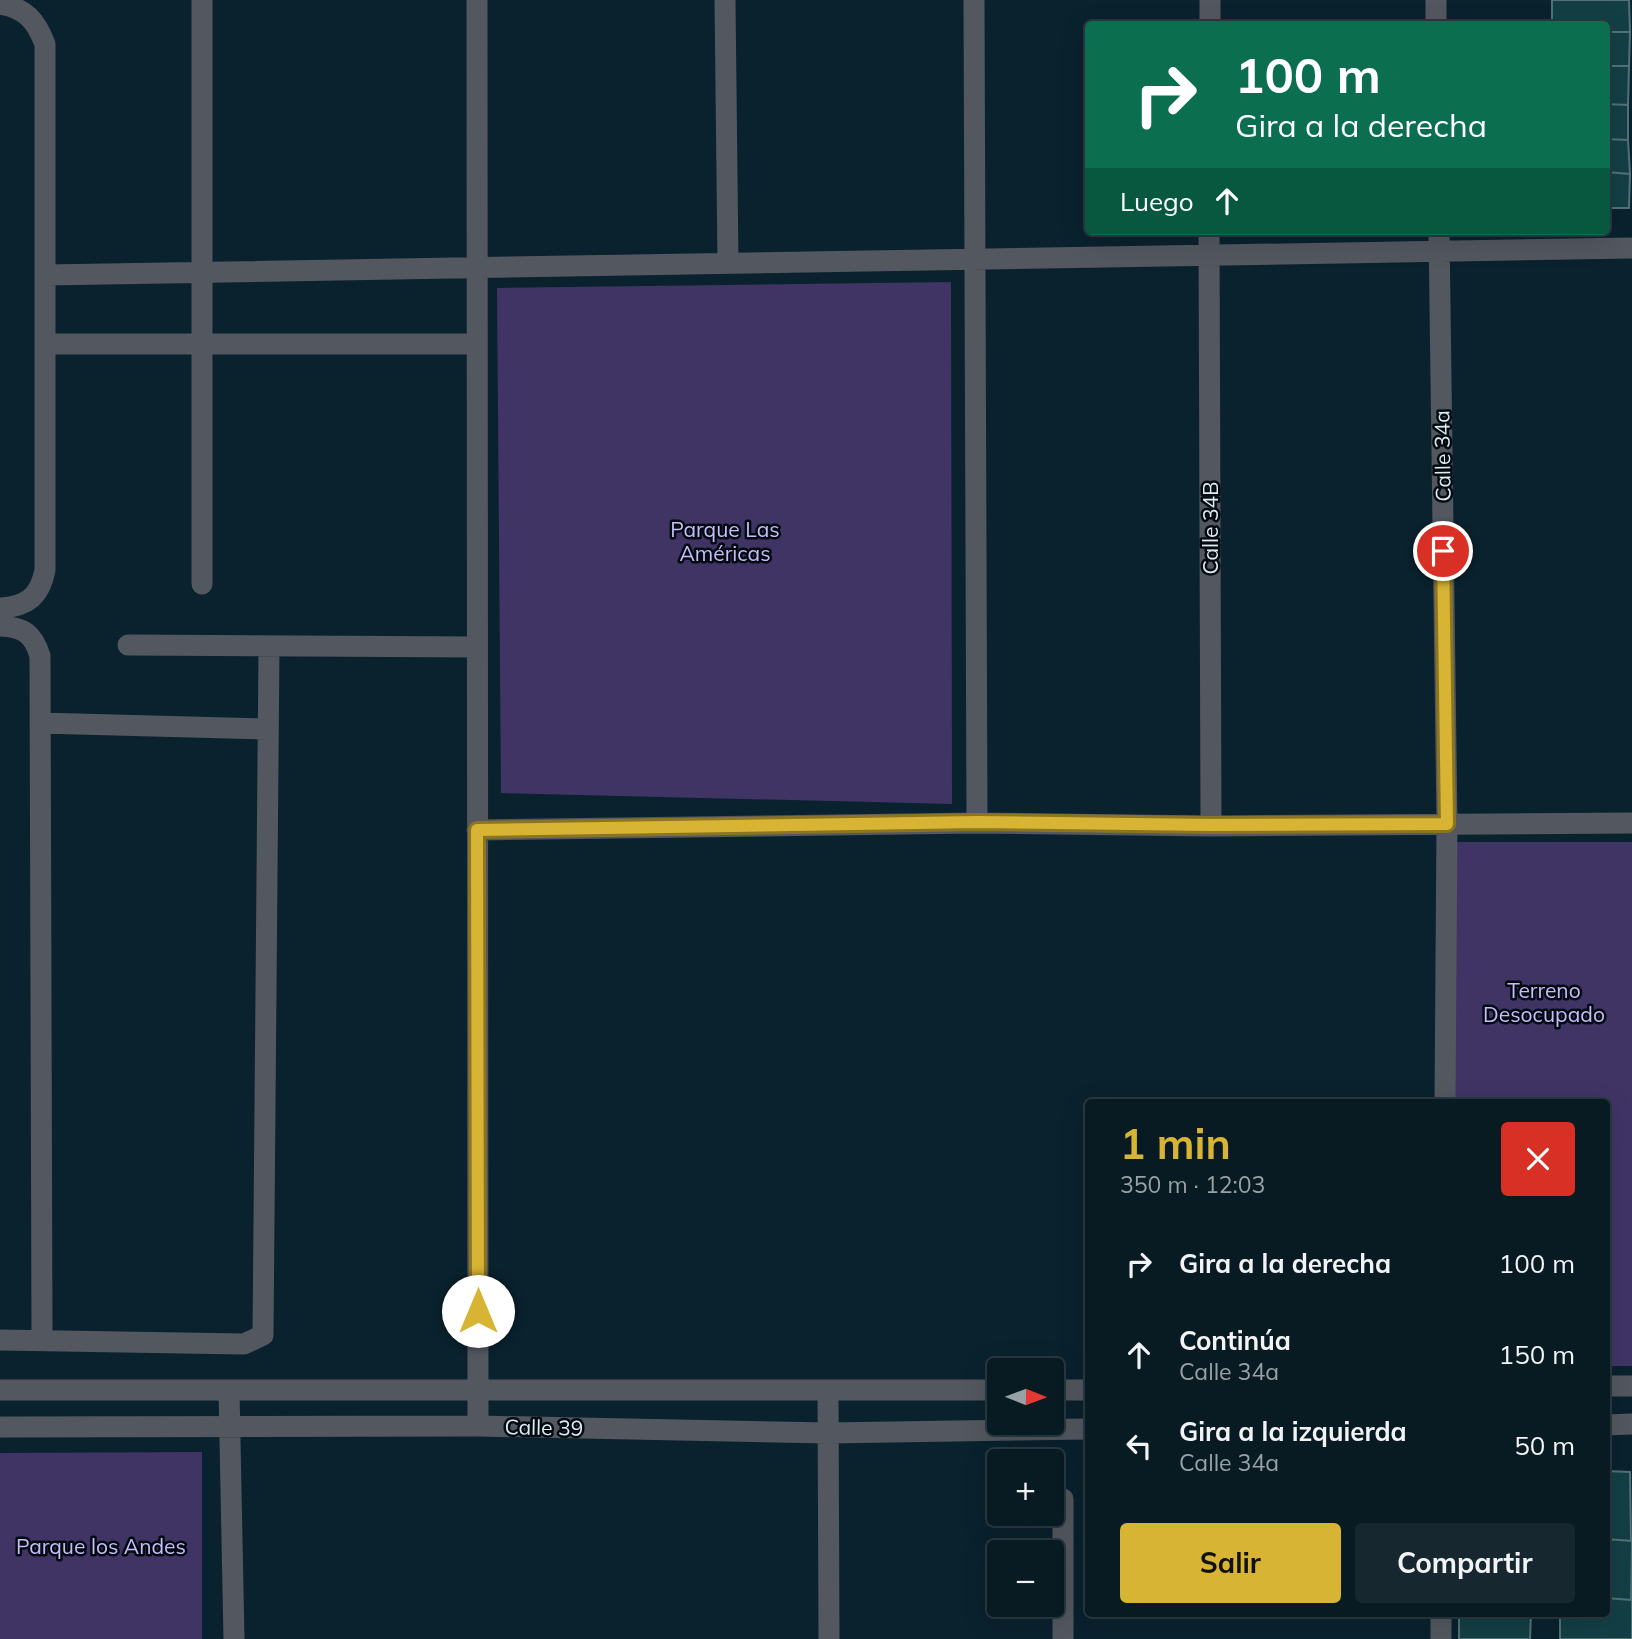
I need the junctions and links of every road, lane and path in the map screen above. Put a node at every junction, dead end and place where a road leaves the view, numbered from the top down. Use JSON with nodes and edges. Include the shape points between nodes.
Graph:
{"nodes":[{"id":1,"x":202,"y":0,"type":"edge"},
{"id":2,"x":477,"y":0,"type":"edge"},
{"id":3,"x":725,"y":0,"type":"edge"},
{"id":4,"x":974,"y":0,"type":"edge"},
{"id":5,"x":1210,"y":0,"type":"edge"},
{"id":6,"x":1436,"y":0,"type":"edge"},
{"id":7,"x":0,"y":4,"type":"edge"},
{"id":8,"x":1210,"y":21,"type":"edge"},
{"id":9,"x":1436,"y":21,"type":"edge"},
{"id":10,"x":1209,"y":235,"type":"edge"},
{"id":11,"x":1439,"y":241,"type":"edge"},
{"id":12,"x":1632,"y":248,"type":"edge"},
{"id":13,"x":1208,"y":255,"type":"junction"},
{"id":14,"x":975,"y":259,"type":"junction"},
{"id":15,"x":729,"y":263,"type":"junction"},
{"id":16,"x":477,"y":267,"type":"junction"},
{"id":17,"x":202,"y":272,"type":"junction"},
{"id":18,"x":45,"y":275,"type":"junction"},
{"id":19,"x":202,"y":343,"type":"junction"},
{"id":20,"x":46,"y":344,"type":"junction"},
{"id":21,"x":477,"y":344,"type":"junction"},
{"id":22,"x":202,"y":584,"type":"dead end"},
{"id":23,"x":0,"y":608,"type":"edge"},
{"id":24,"x":0,"y":626,"type":"edge"},
{"id":25,"x":128,"y":645,"type":"dead end"},
{"id":26,"x":269,"y":646,"type":"junction"},
{"id":27,"x":477,"y":647,"type":"junction"},
{"id":28,"x":40,"y":723,"type":"junction"},
{"id":29,"x":268,"y":729,"type":"junction"},
{"id":30,"x":977,"y":822,"type":"junction"},
{"id":31,"x":1632,"y":823,"type":"edge"},
{"id":32,"x":1447,"y":824,"type":"junction"},
{"id":33,"x":1211,"y":825,"type":"junction"},
{"id":34,"x":477,"y":830,"type":"junction"},
{"id":35,"x":1445,"y":1099,"type":"edge"},
{"id":36,"x":0,"y":1340,"type":"edge"},
{"id":37,"x":42,"y":1340,"type":"junction"},
{"id":38,"x":1610,"y":1386,"type":"edge"},
{"id":39,"x":1632,"y":1386,"type":"edge"},
{"id":40,"x":0,"y":1390,"type":"edge"},
{"id":41,"x":229,"y":1390,"type":"junction"},
{"id":42,"x":987,"y":1390,"type":"edge"},
{"id":43,"x":1064,"y":1390,"type":"edge"},
{"id":44,"x":1085,"y":1390,"type":"edge"},
{"id":45,"x":478,"y":1391,"type":"junction"},
{"id":46,"x":828,"y":1391,"type":"junction"},
{"id":47,"x":1610,"y":1424,"type":"edge"},
{"id":48,"x":1632,"y":1424,"type":"edge"},
{"id":49,"x":478,"y":1426,"type":"junction"},
{"id":50,"x":0,"y":1427,"type":"edge"},
{"id":51,"x":231,"y":1428,"type":"junction"},
{"id":52,"x":1085,"y":1429,"type":"edge"},
{"id":53,"x":828,"y":1433,"type":"junction"},
{"id":54,"x":1063,"y":1526,"type":"edge"},
{"id":55,"x":1441,"y":1617,"type":"edge"},
{"id":56,"x":234,"y":1639,"type":"edge"},
{"id":57,"x":829,"y":1639,"type":"edge"},
{"id":58,"x":1063,"y":1639,"type":"edge"},
{"id":59,"x":1441,"y":1639,"type":"edge"}],
"edges":[{"from":1,"to":17,"type":"street"},
{"from":2,"to":16,"type":"street"},
{"from":3,"to":15,"type":"street"},
{"from":4,"to":14,"type":"street"},
{"from":5,"to":8,"type":"street"},
{"from":6,"to":9,"type":"street"},
{"from":7,"to":18,"type":"street","via":[[28,16],[45,44]]},
{"from":10,"to":13,"type":"street","name":"Calle 34B"},
{"from":11,"to":12,"type":"street"},
{"from":11,"to":13,"type":"street"},
{"from":11,"to":32,"type":"street","name":"Calle 34a"},
{"from":13,"to":14,"type":"street"},
{"from":13,"to":33,"type":"street","name":"Calle 34B"},
{"from":14,"to":15,"type":"street"},
{"from":14,"to":30,"type":"street"},
{"from":15,"to":16,"type":"street"},
{"from":16,"to":17,"type":"street"},
{"from":16,"to":21,"type":"street"},
{"from":17,"to":18,"type":"street"},
{"from":17,"to":19,"type":"street"},
{"from":18,"to":20,"type":"street"},
{"from":19,"to":20,"type":"street"},
{"from":19,"to":21,"type":"street"},
{"from":19,"to":22,"type":"street"},
{"from":20,"to":23,"type":"street","via":[[46,570],[42,586],[30,600]]},
{"from":21,"to":27,"type":"street"},
{"from":24,"to":28,"type":"street","via":[[27,633],[35,642],[40,656]]},
{"from":25,"to":26,"type":"street"},
{"from":26,"to":27,"type":"street"},
{"from":26,"to":29,"type":"street"},
{"from":27,"to":34,"type":"street"},
{"from":28,"to":29,"type":"street"},
{"from":28,"to":37,"type":"street"},
{"from":29,"to":37,"type":"street","via":[[263,1335],[244,1344]]},
{"from":30,"to":33,"type":"street"},
{"from":30,"to":34,"type":"street"},
{"from":31,"to":32,"type":"street"},
{"from":32,"to":33,"type":"street"},
{"from":32,"to":35,"type":"street","name":"Calle 34a"},
{"from":34,"to":45,"type":"street"},
{"from":36,"to":37,"type":"street"},
{"from":38,"to":39,"type":"street"},
{"from":40,"to":41,"type":"street","name":"Calle 39"},
{"from":41,"to":45,"type":"street","name":"Calle 39"},
{"from":41,"to":51,"type":"street"},
{"from":42,"to":46,"type":"street","name":"Calle 39"},
{"from":43,"to":44,"type":"street"},
{"from":45,"to":46,"type":"street","name":"Calle 39"},
{"from":45,"to":49,"type":"street"},
{"from":46,"to":53,"type":"street"},
{"from":47,"to":48,"type":"street"},
{"from":49,"to":51,"type":"street","name":"Calle 39"},
{"from":49,"to":53,"type":"street","name":"Calle 39"},
{"from":50,"to":51,"type":"street","name":"Calle 39"},
{"from":51,"to":56,"type":"street"},
{"from":52,"to":53,"type":"street","name":"Calle 39"},
{"from":53,"to":57,"type":"street"},
{"from":54,"to":58,"type":"street"},
{"from":55,"to":59,"type":"street"}]}
